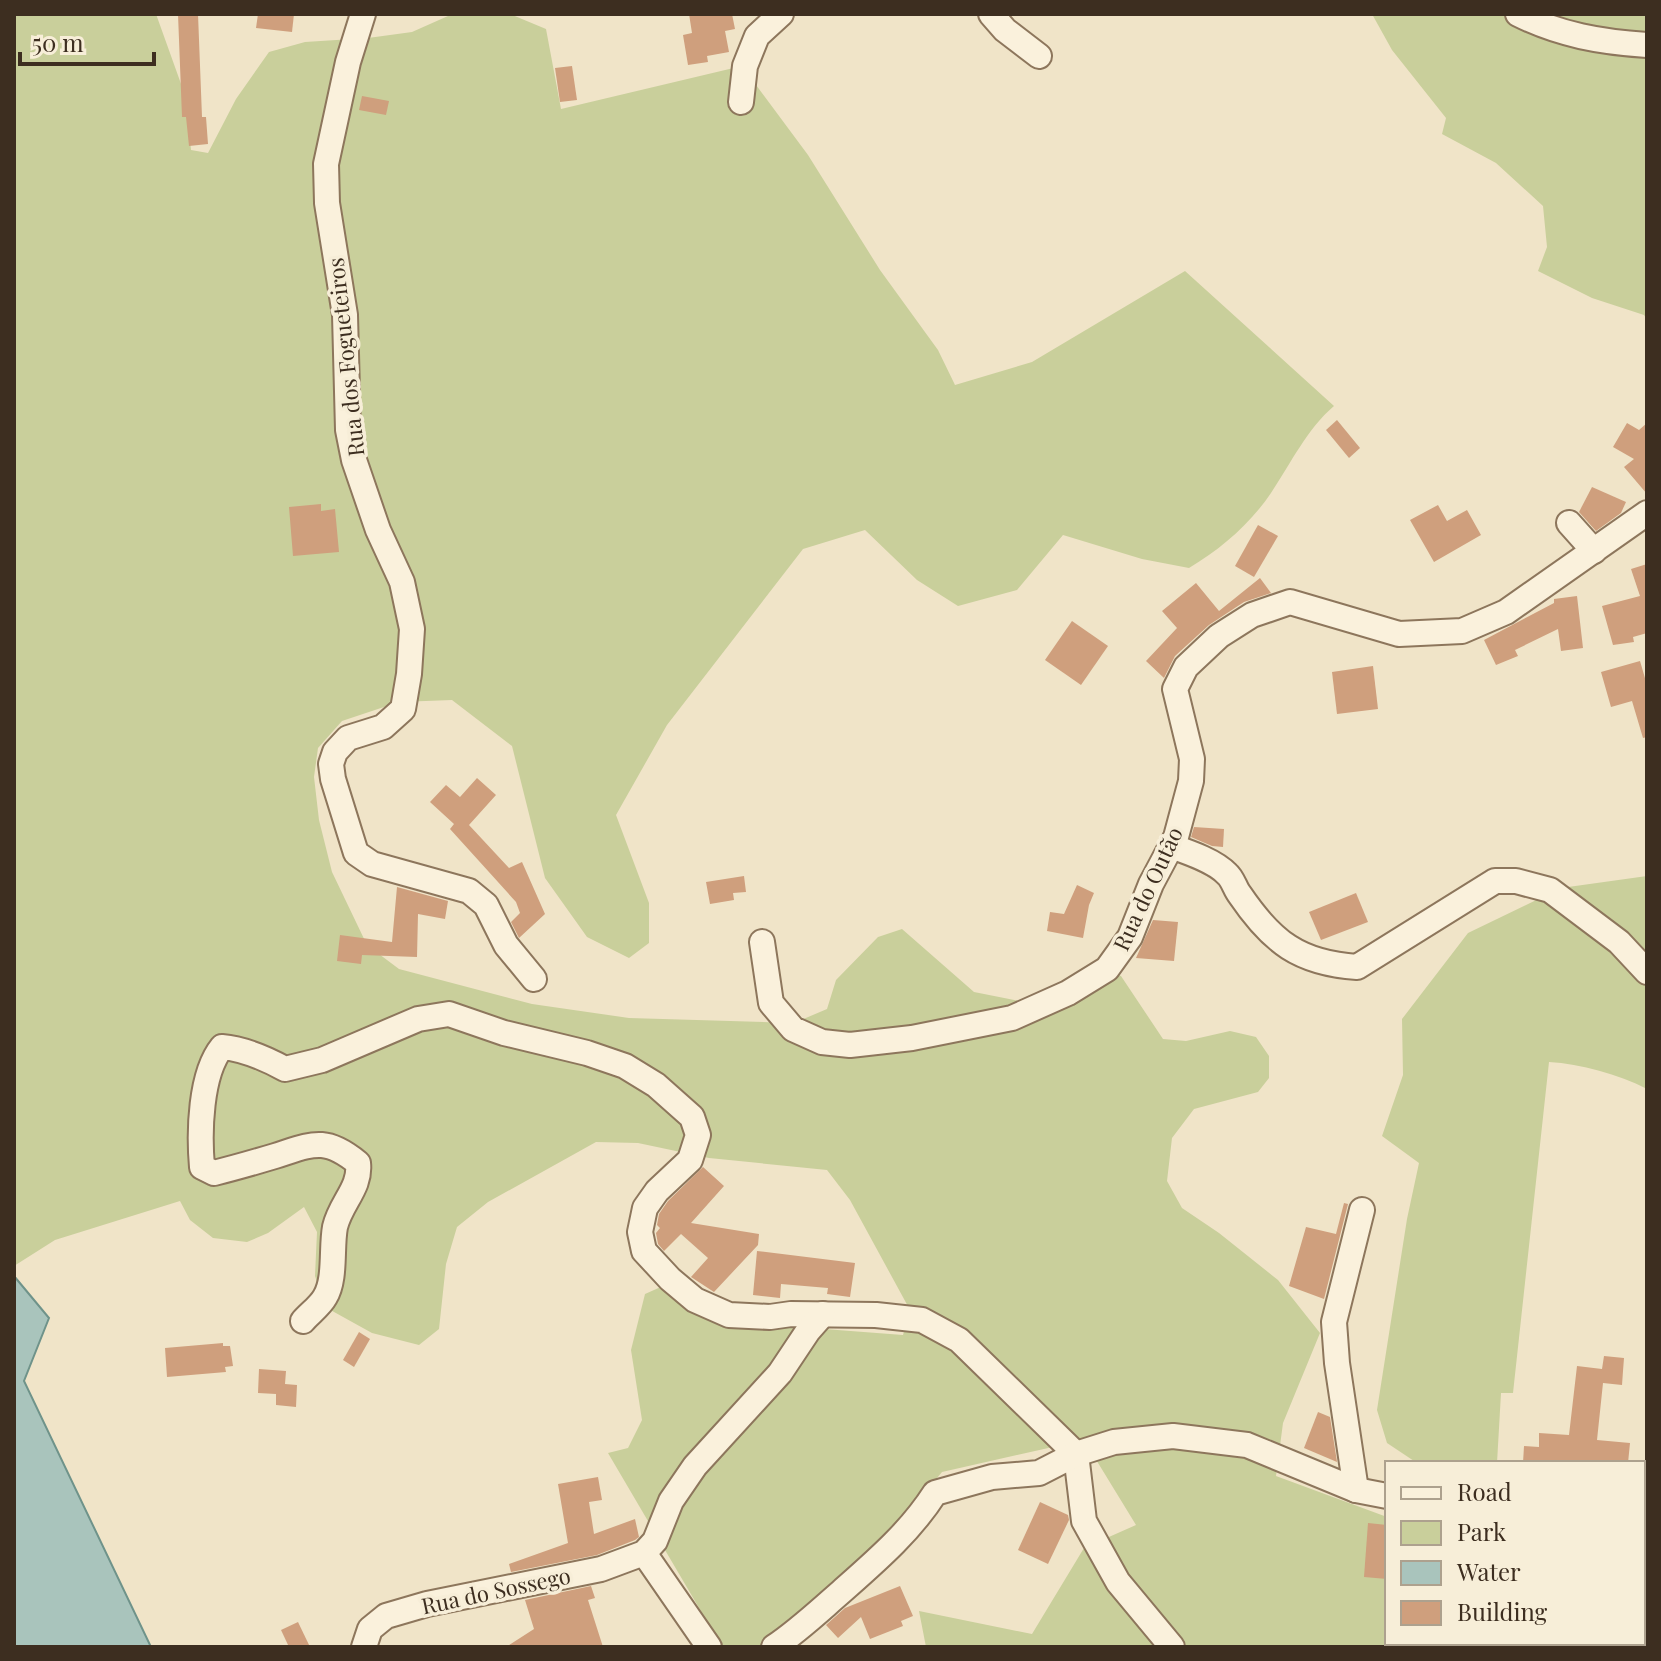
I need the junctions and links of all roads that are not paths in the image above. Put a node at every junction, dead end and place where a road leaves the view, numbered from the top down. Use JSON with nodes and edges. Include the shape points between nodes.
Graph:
{"nodes":[{"id":1,"x":363,"y":14,"type":"edge"},
{"id":2,"x":781,"y":14,"type":"edge"},
{"id":3,"x":991,"y":14,"type":"edge"},
{"id":4,"x":1518,"y":14,"type":"edge"},
{"id":5,"x":1647,"y":45,"type":"edge"},
{"id":6,"x":1039,"y":56,"type":"dead end"},
{"id":7,"x":741,"y":102,"type":"dead end"},
{"id":8,"x":1647,"y":513,"type":"edge"},
{"id":9,"x":1569,"y":523,"type":"dead end"},
{"id":10,"x":1594,"y":551,"type":"junction"},
{"id":11,"x":1171,"y":846,"type":"junction"},
{"id":12,"x":762,"y":942,"type":"dead end"},
{"id":13,"x":1647,"y":972,"type":"edge"},
{"id":14,"x":534,"y":979,"type":"dead end"},
{"id":15,"x":1362,"y":1210,"type":"dead end"},
{"id":16,"x":823,"y":1314,"type":"junction"},
{"id":17,"x":303,"y":1321,"type":"dead end"},
{"id":18,"x":1076,"y":1454,"type":"junction"},
{"id":19,"x":1356,"y":1490,"type":"junction"},
{"id":20,"x":1385,"y":1496,"type":"edge"},
{"id":21,"x":644,"y":1553,"type":"junction"},
{"id":22,"x":364,"y":1647,"type":"edge"},
{"id":23,"x":709,"y":1647,"type":"edge"},
{"id":24,"x":774,"y":1647,"type":"edge"},
{"id":25,"x":1172,"y":1647,"type":"edge"}],
"edges":[{"from":1,"to":14,"type":"street","name":"Rua dos Fogueteiros","via":[[326,164],[327,203],[345,315],[348,430],[378,530],[402,582],[412,629],[403,709],[383,727],[348,738],[335,752],[333,779],[356,853],[372,864],[469,891],[486,905],[506,945]]},
{"from":2,"to":7,"type":"street","via":[[757,36],[745,66]]},
{"from":3,"to":6,"type":"street"},
{"from":4,"to":5,"type":"street","via":[[1574,36]]},
{"from":8,"to":10,"type":"street","name":"Rua do Outão"},
{"from":9,"to":10,"type":"street"},
{"from":10,"to":11,"type":"street","name":"Rua do Outão","via":[[1506,612],[1462,631],[1399,634],[1290,602],[1252,615],[1219,636],[1186,667],[1175,689],[1192,759],[1191,781]]},
{"from":11,"to":12,"type":"street","name":"Rua do Outão","via":[[1130,937],[1107,969],[1012,1018],[912,1038],[850,1045],[822,1042],[793,1029],[771,1003]]},
{"from":11,"to":13,"type":"street","via":[[1227,873],[1280,943],[1307,959],[1357,967],[1495,881],[1516,881],[1550,890],[1619,942]]},
{"from":15,"to":19,"type":"street","via":[[1334,1322]]},
{"from":16,"to":17,"type":"street","via":[[729,1315],[695,1300],[644,1251],[640,1232],[645,1208],[690,1160],[698,1135],[692,1117],[656,1085],[625,1066],[449,1014],[418,1019],[322,1060],[285,1069],[235,1048],[222,1047],[212,1060],[199,1140],[202,1167],[214,1173],[305,1145],[326,1145],[358,1163],[360,1179],[343,1204],[336,1227],[326,1296]]},
{"from":16,"to":18,"type":"street","via":[[922,1320],[959,1340]]},
{"from":16,"to":21,"type":"street","via":[[780,1373],[695,1466]]},
{"from":18,"to":19,"type":"street","via":[[1114,1442],[1173,1436],[1247,1445]]},
{"from":18,"to":24,"type":"street","via":[[1039,1473],[992,1477],[935,1493],[888,1550]]},
{"from":18,"to":25,"type":"street","via":[[1084,1521],[1118,1582]]},
{"from":19,"to":20,"type":"street"},
{"from":21,"to":22,"type":"street","name":"Rua do Sossego","via":[[601,1569],[386,1616],[370,1629]]},
{"from":21,"to":23,"type":"street"}]}
